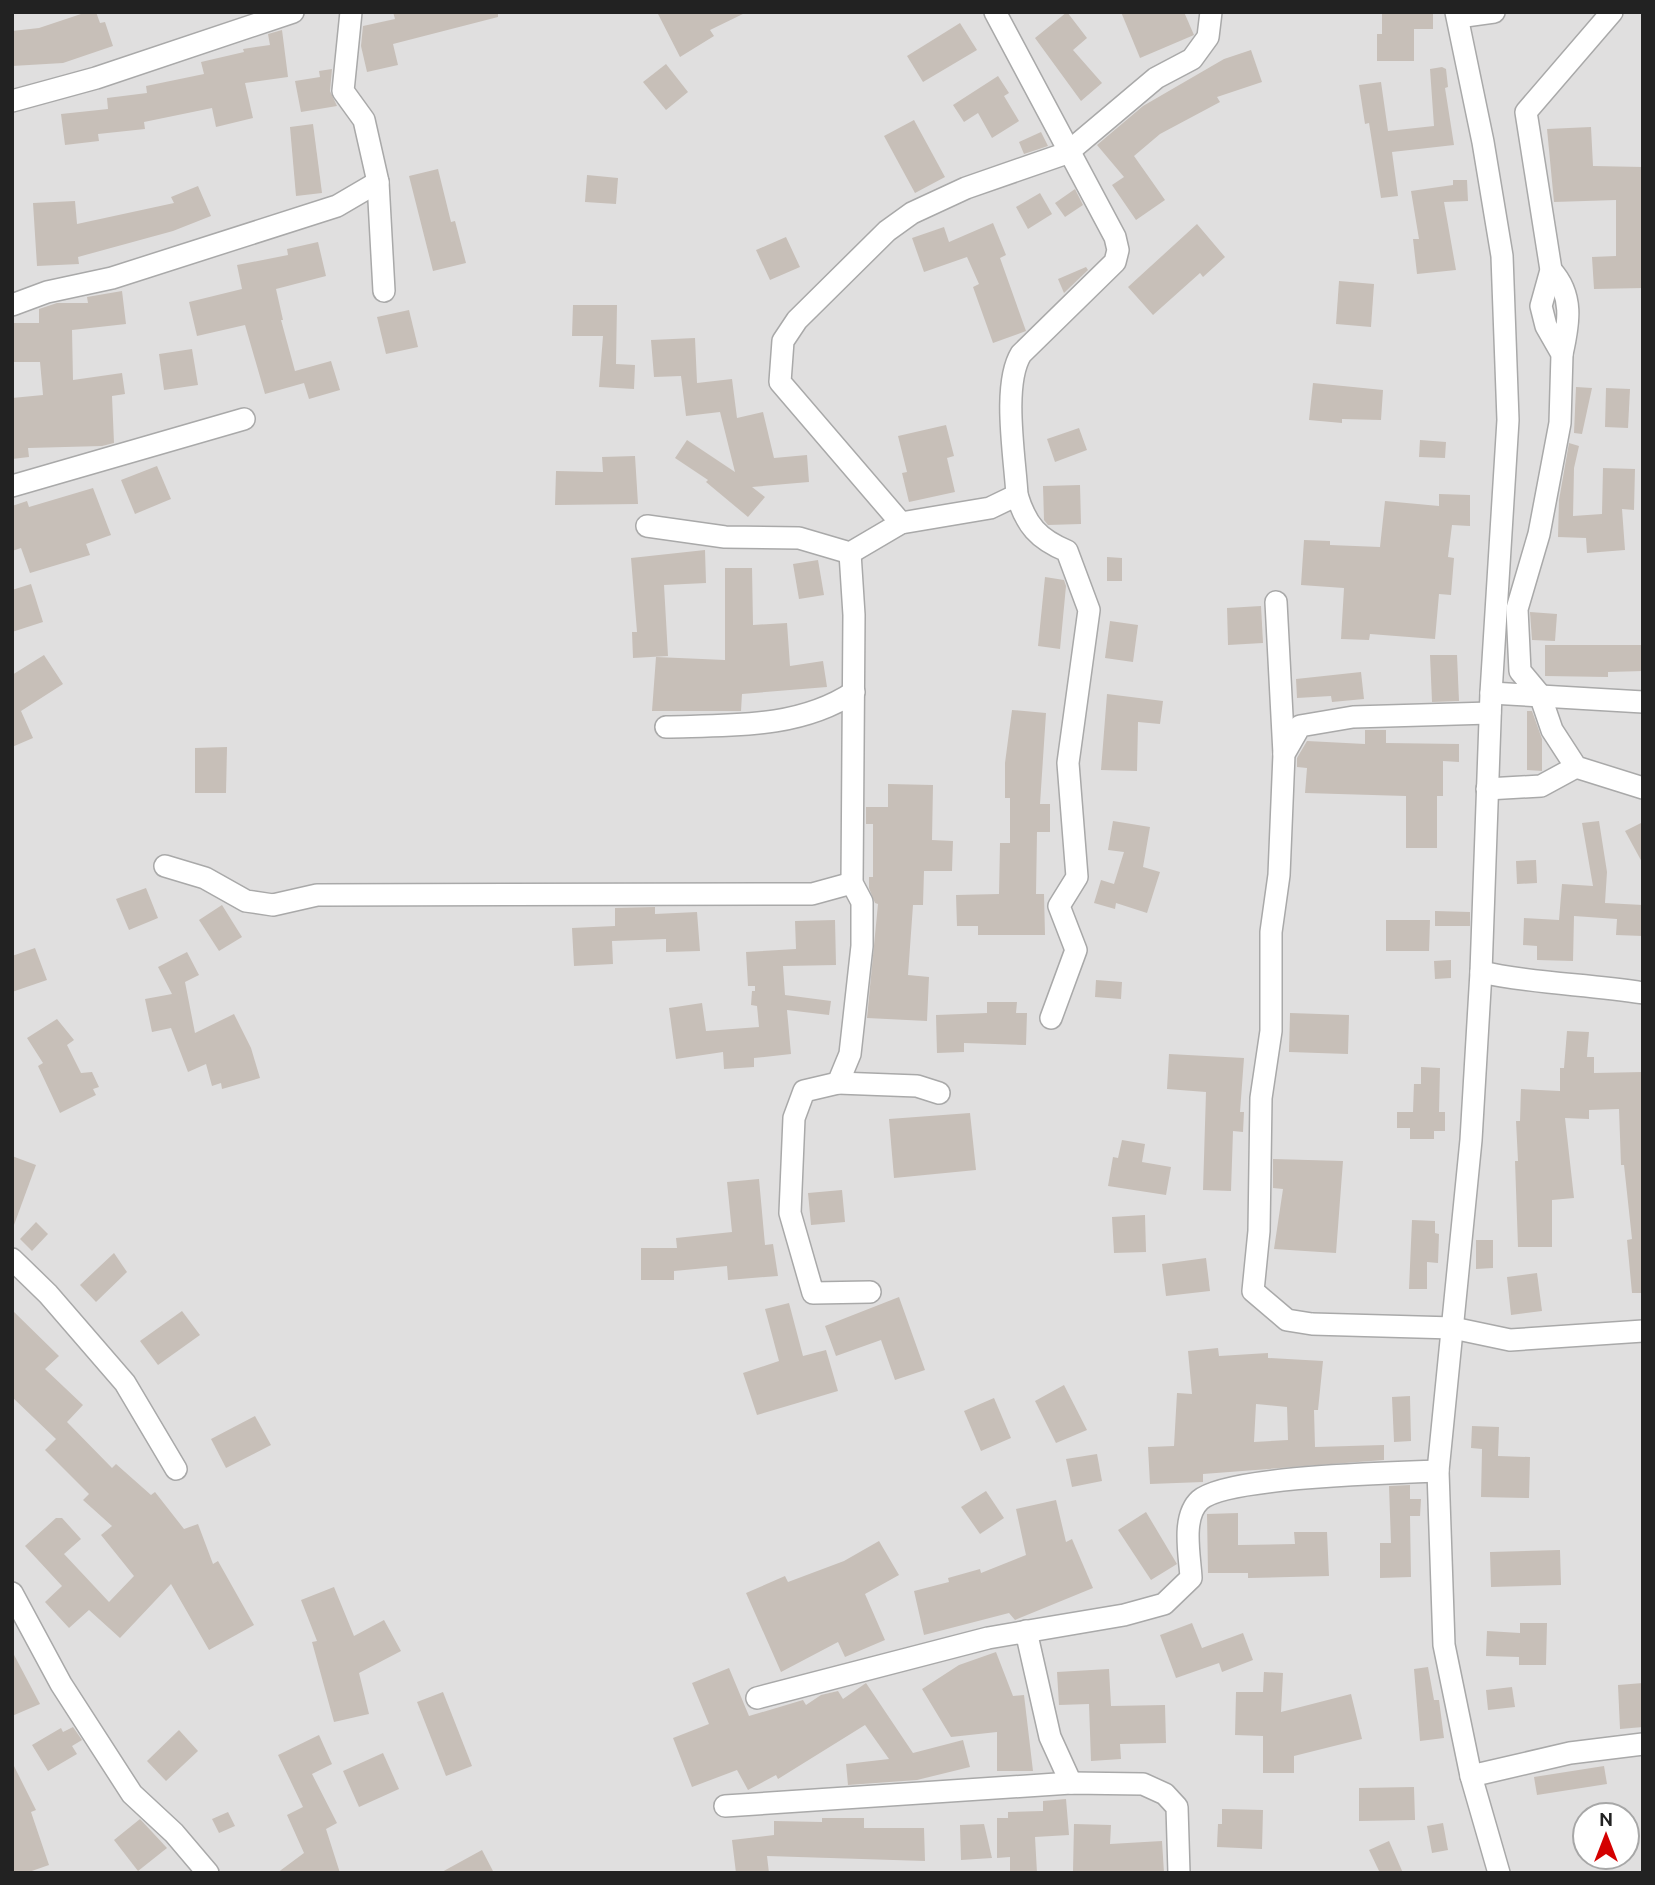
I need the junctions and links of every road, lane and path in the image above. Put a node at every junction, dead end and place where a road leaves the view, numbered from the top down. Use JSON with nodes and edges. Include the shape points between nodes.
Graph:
{"nodes":[{"id":1,"x":293,"y":12,"type":"edge"},
{"id":2,"x":351,"y":12,"type":"edge"},
{"id":3,"x":995,"y":12,"type":"edge"},
{"id":4,"x":1212,"y":12,"type":"edge"},
{"id":5,"x":1494,"y":12,"type":"edge"},
{"id":6,"x":1612,"y":12,"type":"edge"},
{"id":7,"x":1457,"y":14,"type":"edge"},
{"id":8,"x":262,"y":16,"type":"edge"},
{"id":9,"x":12,"y":101,"type":"edge"},
{"id":10,"x":1068,"y":153,"type":"junction"},
{"id":11,"x":378,"y":182,"type":"junction"},
{"id":12,"x":384,"y":291,"type":"dead end"},
{"id":13,"x":12,"y":304,"type":"edge"},
{"id":14,"x":244,"y":419,"type":"dead end"},
{"id":15,"x":12,"y":486,"type":"edge"},
{"id":16,"x":1017,"y":495,"type":"junction"},
{"id":17,"x":901,"y":523,"type":"junction"},
{"id":18,"x":647,"y":526,"type":"dead end"},
{"id":19,"x":850,"y":553,"type":"junction"},
{"id":20,"x":1496,"y":598,"type":"junction"},
{"id":21,"x":1276,"y":602,"type":"dead end"},
{"id":22,"x":1517,"y":609,"type":"junction"},
{"id":23,"x":853,"y":692,"type":"junction"},
{"id":24,"x":1540,"y":695,"type":"junction"},
{"id":25,"x":1643,"y":702,"type":"edge"},
{"id":26,"x":1491,"y":703,"type":"junction"},
{"id":27,"x":832,"y":707,"type":"junction"},
{"id":28,"x":853,"y":720,"type":"junction"},
{"id":29,"x":666,"y":727,"type":"dead end"},
{"id":30,"x":1284,"y":754,"type":"junction"},
{"id":31,"x":1576,"y":767,"type":"junction"},
{"id":32,"x":1643,"y":788,"type":"edge"},
{"id":33,"x":1487,"y":789,"type":"junction"},
{"id":34,"x":164,"y":866,"type":"dead end"},
{"id":35,"x":852,"y":883,"type":"junction"},
{"id":36,"x":1481,"y":972,"type":"junction"},
{"id":37,"x":1643,"y":993,"type":"edge"},
{"id":38,"x":1051,"y":1018,"type":"dead end"},
{"id":39,"x":838,"y":1083,"type":"junction"},
{"id":40,"x":939,"y":1093,"type":"dead end"},
{"id":41,"x":12,"y":1259,"type":"edge"},
{"id":42,"x":870,"y":1292,"type":"dead end"},
{"id":43,"x":1453,"y":1328,"type":"junction"},
{"id":44,"x":1643,"y":1331,"type":"edge"},
{"id":45,"x":176,"y":1469,"type":"dead end"},
{"id":46,"x":1438,"y":1471,"type":"junction"},
{"id":47,"x":12,"y":1593,"type":"edge"},
{"id":48,"x":1026,"y":1631,"type":"junction"},
{"id":49,"x":757,"y":1698,"type":"dead end"},
{"id":50,"x":1643,"y":1744,"type":"edge"},
{"id":51,"x":1471,"y":1776,"type":"junction"},
{"id":52,"x":1070,"y":1783,"type":"junction"},
{"id":53,"x":725,"y":1806,"type":"dead end"},
{"id":54,"x":208,"y":1873,"type":"edge"},
{"id":55,"x":1179,"y":1873,"type":"edge"},
{"id":56,"x":1499,"y":1873,"type":"edge"}],
"edges":[{"from":1,"to":8,"type":"street"},
{"from":2,"to":11,"type":"street","via":[[343,92],[364,120]]},
{"from":3,"to":10,"type":"street"},
{"from":4,"to":10,"type":"street","via":[[1208,37],[1192,59],[1156,78]]},
{"from":5,"to":7,"type":"street"},
{"from":6,"to":22,"type":"street","via":[[1526,112],[1550,270],[1564,284],[1570,317],[1562,354],[1560,423],[1539,534]]},
{"from":7,"to":20,"type":"street","via":[[1502,256],[1508,420]]},
{"from":8,"to":9,"type":"street","via":[[96,78]]},
{"from":10,"to":16,"type":"street","via":[[1118,250],[1115,262],[1014,366]]},
{"from":10,"to":17,"type":"street","via":[[966,188],[912,213],[887,231],[797,320],[783,341],[780,382]]},
{"from":11,"to":12,"type":"street"},
{"from":11,"to":13,"type":"street","via":[[337,206],[112,278]]},
{"from":14,"to":15,"type":"street"},
{"from":16,"to":17,"type":"street","via":[[990,508]]},
{"from":16,"to":38,"type":"street","via":[[1030,529],[1067,551],[1089,610],[1068,763],[1077,877],[1059,906],[1076,950]]},
{"from":17,"to":19,"type":"street"},
{"from":18,"to":19,"type":"street","via":[[725,537],[799,538]]},
{"from":19,"to":23,"type":"street"},
{"from":20,"to":22,"type":"street"},
{"from":20,"to":26,"type":"street"},
{"from":21,"to":30,"type":"street"},
{"from":22,"to":24,"type":"street","via":[[1520,671]]},
{"from":23,"to":27,"type":"street"},
{"from":23,"to":28,"type":"street"},
{"from":24,"to":25,"type":"street"},
{"from":24,"to":26,"type":"street"},
{"from":24,"to":31,"type":"street","via":[[1552,730]]},
{"from":26,"to":30,"type":"street","via":[[1300,726]]},
{"from":26,"to":33,"type":"street"},
{"from":27,"to":28,"type":"street"},
{"from":27,"to":29,"type":"street","via":[[763,724]]},
{"from":28,"to":35,"type":"street"},
{"from":30,"to":43,"type":"street","via":[[1279,875],[1271,932],[1271,1031],[1261,1098],[1254,1291],[1287,1320]]},
{"from":31,"to":32,"type":"street"},
{"from":31,"to":33,"type":"street","via":[[1541,786]]},
{"from":33,"to":36,"type":"street"},
{"from":34,"to":35,"type":"street","via":[[205,878],[246,901],[273,905],[317,895],[812,894]]},
{"from":35,"to":39,"type":"street","via":[[862,902],[862,946],[850,1054]]},
{"from":36,"to":37,"type":"street","via":[[1521,981]]},
{"from":36,"to":43,"type":"street"},
{"from":39,"to":40,"type":"street","via":[[917,1086]]},
{"from":39,"to":42,"type":"street","via":[[804,1091],[794,1118],[790,1213],[813,1293]]},
{"from":41,"to":45,"type":"street","via":[[125,1383]]},
{"from":43,"to":44,"type":"street","via":[[1510,1340]]},
{"from":43,"to":46,"type":"street"},
{"from":46,"to":48,"type":"street","via":[[1285,1479],[1212,1494],[1200,1500],[1189,1517],[1191,1578],[1164,1604]]},
{"from":46,"to":51,"type":"street","via":[[1444,1645]]},
{"from":47,"to":54,"type":"street","via":[[61,1684],[132,1794]]},
{"from":48,"to":49,"type":"street"},
{"from":48,"to":52,"type":"street","via":[[1050,1737]]},
{"from":50,"to":51,"type":"street","via":[[1570,1753]]},
{"from":51,"to":56,"type":"street"},
{"from":52,"to":53,"type":"street"},
{"from":52,"to":55,"type":"street","via":[[1143,1784],[1165,1794],[1177,1807]]}]}
